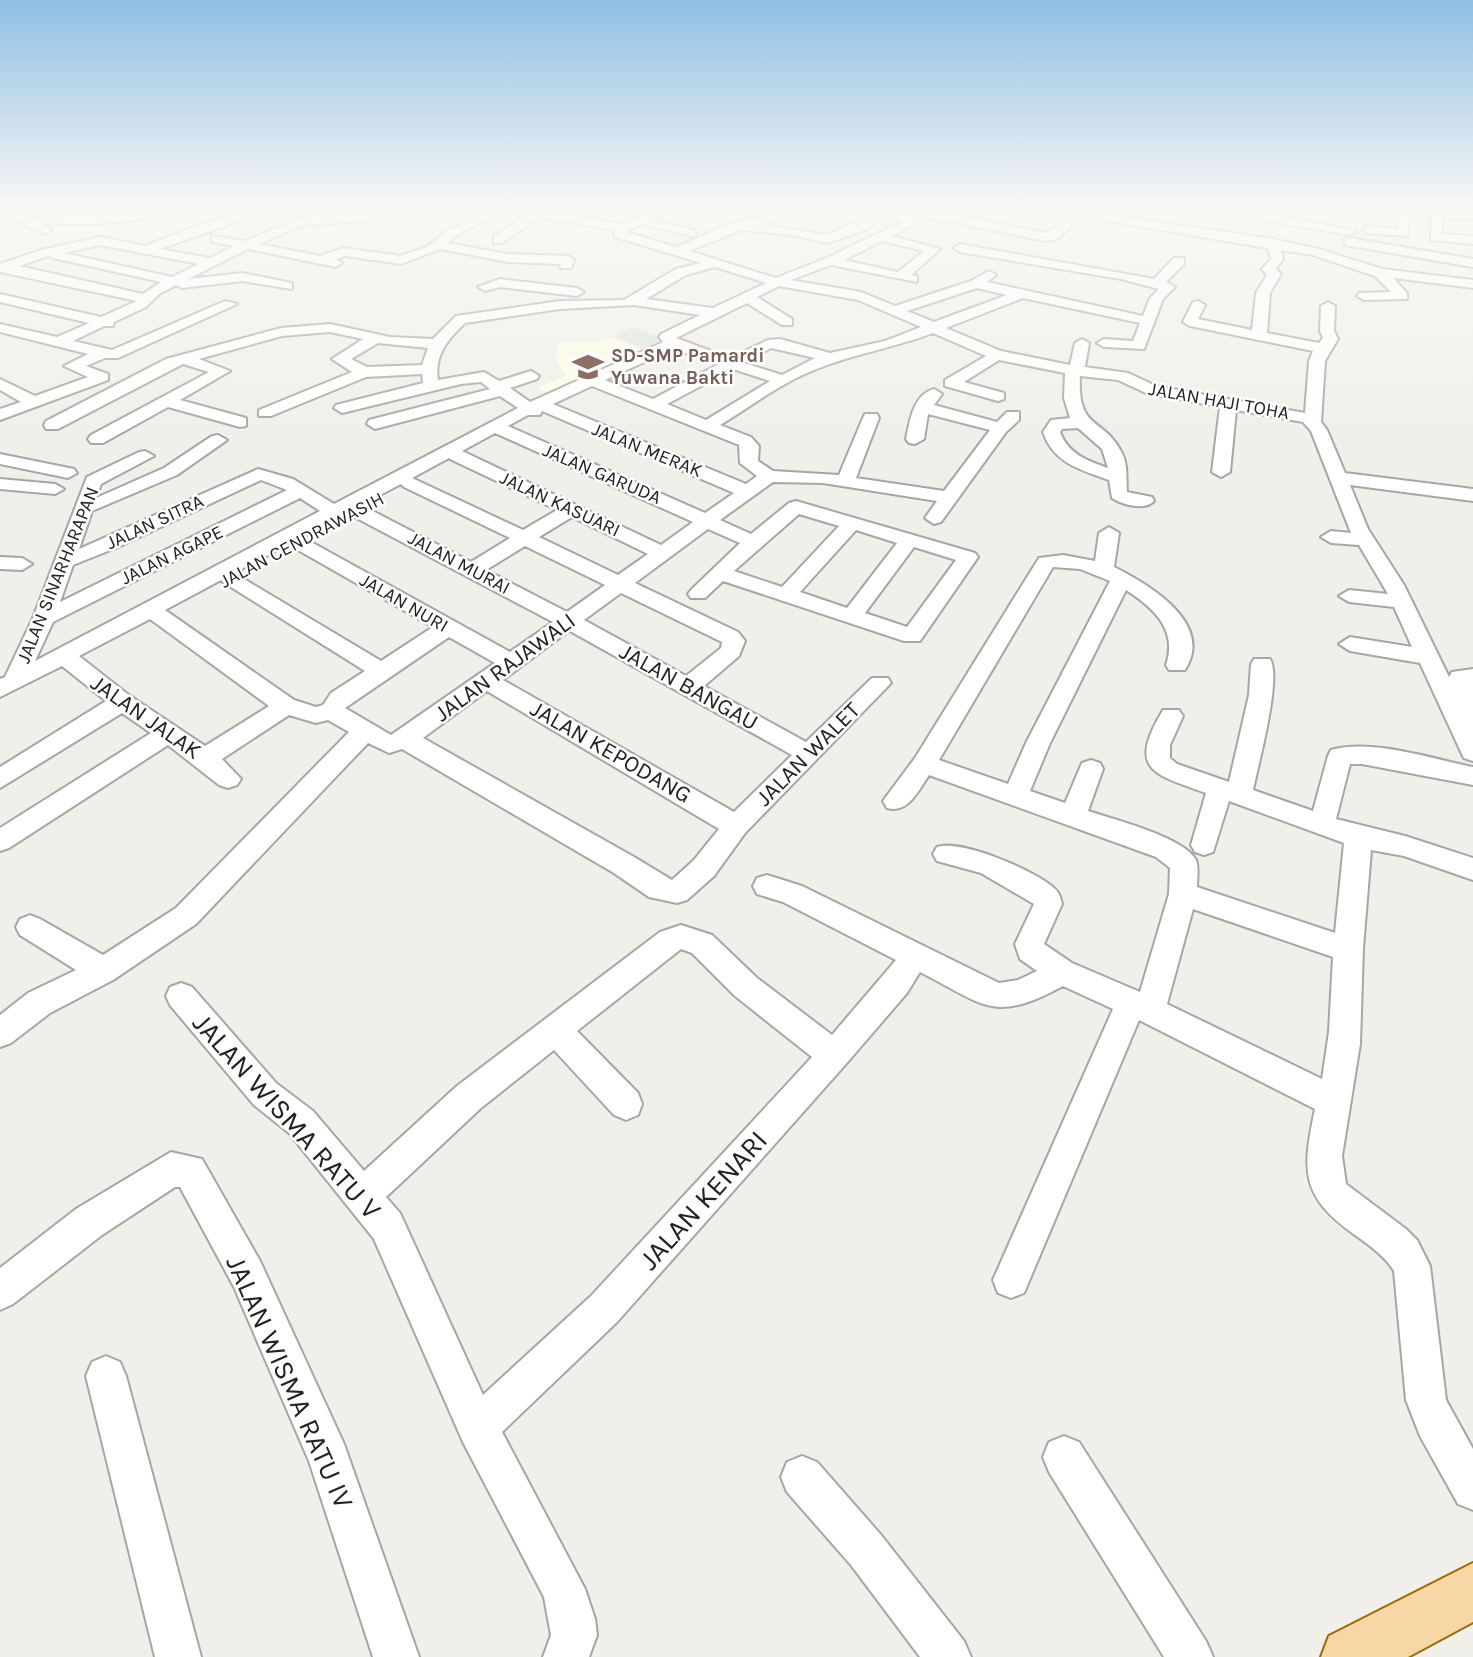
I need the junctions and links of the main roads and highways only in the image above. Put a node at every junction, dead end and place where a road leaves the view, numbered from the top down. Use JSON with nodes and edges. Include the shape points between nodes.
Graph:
{"nodes":[{"id":1,"x":1473,"y":1591,"type":"edge"},
{"id":2,"x":1350,"y":1657,"type":"edge"}],
"edges":[{"from":1,"to":2,"type":"main road"}]}
